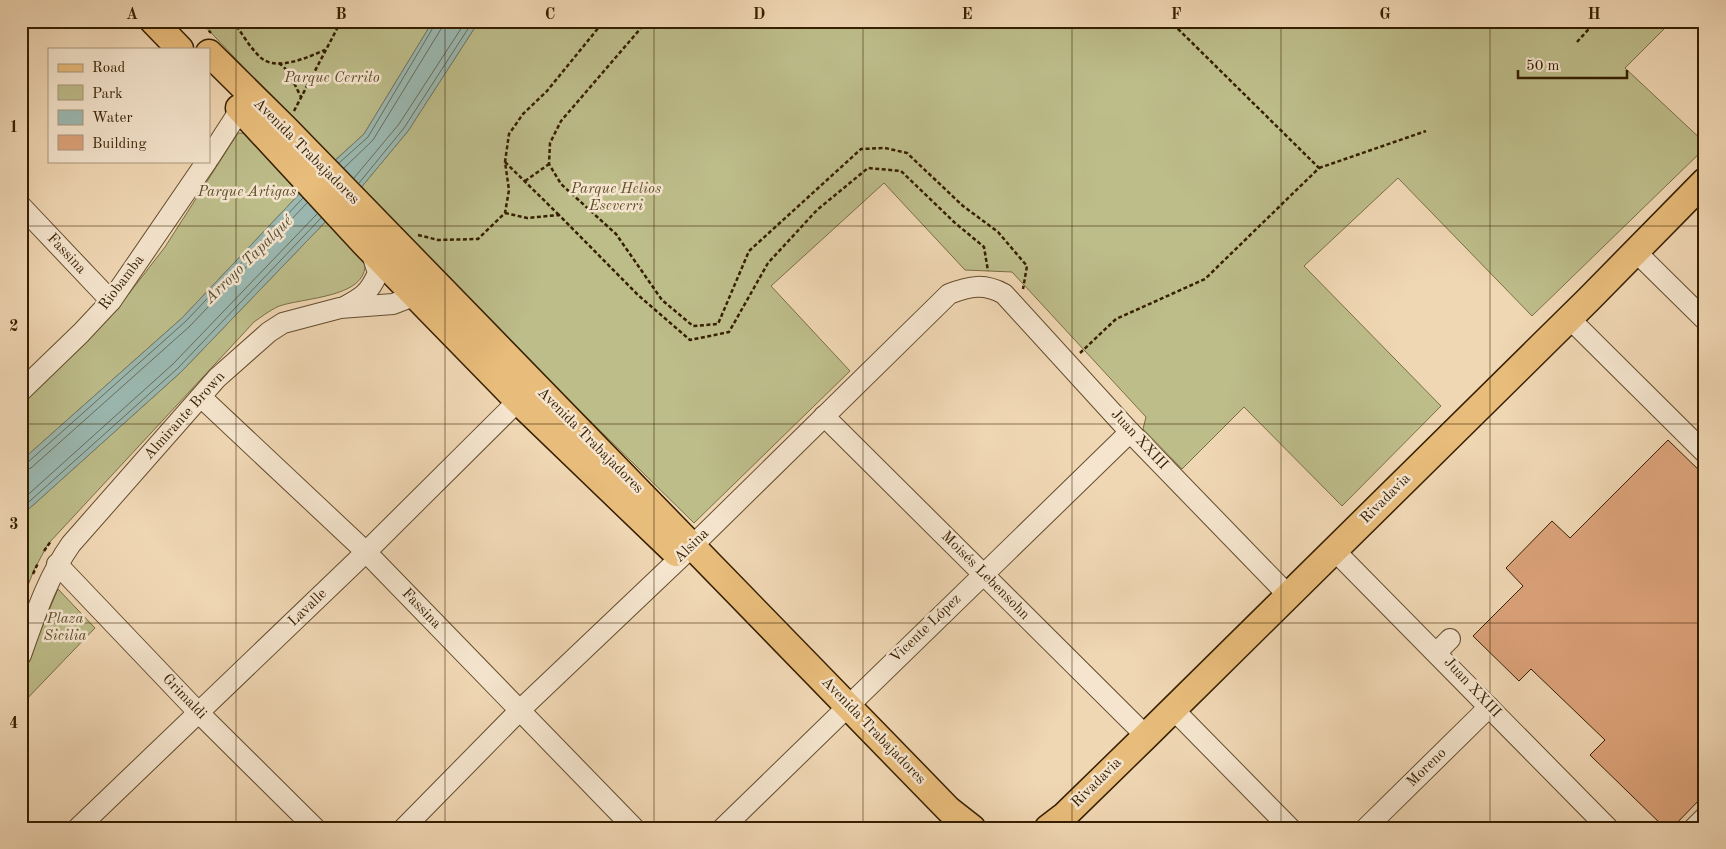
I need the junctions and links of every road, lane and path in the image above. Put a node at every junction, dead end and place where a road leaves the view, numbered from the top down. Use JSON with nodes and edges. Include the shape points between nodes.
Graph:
{"nodes":[{"id":1,"x":153,"y":21,"type":"edge"},
{"id":2,"x":178,"y":21,"type":"edge"},
{"id":3,"x":233,"y":21,"type":"edge"},
{"id":4,"x":341,"y":21,"type":"edge"},
{"id":5,"x":604,"y":21,"type":"edge"},
{"id":6,"x":647,"y":21,"type":"edge"},
{"id":7,"x":1170,"y":21,"type":"edge"},
{"id":8,"x":1596,"y":21,"type":"edge"},
{"id":9,"x":1577,"y":42,"type":"dead end"},
{"id":10,"x":179,"y":48,"type":"edge"},
{"id":11,"x":204,"y":48,"type":"edge"},
{"id":12,"x":325,"y":50,"type":"junction"},
{"id":13,"x":210,"y":54,"type":"edge"},
{"id":14,"x":277,"y":62,"type":"junction"},
{"id":15,"x":210,"y":78,"type":"edge"},
{"id":16,"x":301,"y":96,"type":"junction"},
{"id":17,"x":246,"y":103,"type":"junction"},
{"id":18,"x":283,"y":129,"type":"junction"},
{"id":19,"x":1426,"y":131,"type":"dead end"},
{"id":20,"x":210,"y":157,"type":"edge"},
{"id":21,"x":207,"y":162,"type":"edge"},
{"id":22,"x":506,"y":162,"type":"junction"},
{"id":23,"x":548,"y":164,"type":"junction"},
{"id":24,"x":1319,"y":168,"type":"junction"},
{"id":25,"x":525,"y":181,"type":"junction"},
{"id":26,"x":1705,"y":181,"type":"edge"},
{"id":27,"x":21,"y":206,"type":"edge"},
{"id":28,"x":505,"y":213,"type":"junction"},
{"id":29,"x":559,"y":215,"type":"junction"},
{"id":30,"x":412,"y":234,"type":"dead end"},
{"id":31,"x":372,"y":241,"type":"junction"},
{"id":32,"x":1636,"y":252,"type":"junction"},
{"id":33,"x":422,"y":286,"type":"junction"},
{"id":34,"x":990,"y":286,"type":"junction"},
{"id":35,"x":110,"y":301,"type":"junction"},
{"id":36,"x":340,"y":308,"type":"junction"},
{"id":37,"x":1019,"y":310,"type":"junction"},
{"id":38,"x":1569,"y":318,"type":"junction"},
{"id":39,"x":1705,"y":320,"type":"edge"},
{"id":40,"x":1068,"y":364,"type":"junction"},
{"id":41,"x":21,"y":391,"type":"edge"},
{"id":42,"x":526,"y":393,"type":"junction"},
{"id":43,"x":201,"y":397,"type":"junction"},
{"id":44,"x":824,"y":416,"type":"junction"},
{"id":45,"x":1130,"y":432,"type":"junction"},
{"id":46,"x":1705,"y":453,"type":"edge"},
{"id":47,"x":1334,"y":550,"type":"junction"},
{"id":48,"x":366,"y":552,"type":"junction"},
{"id":49,"x":686,"y":552,"type":"junction"},
{"id":50,"x":57,"y":564,"type":"junction"},
{"id":51,"x":983,"y":574,"type":"junction"},
{"id":52,"x":1288,"y":595,"type":"junction"},
{"id":53,"x":21,"y":655,"type":"edge"},
{"id":54,"x":1489,"y":707,"type":"junction"},
{"id":55,"x":1173,"y":708,"type":"junction"},
{"id":56,"x":520,"y":710,"type":"junction"},
{"id":57,"x":842,"y":710,"type":"junction"},
{"id":58,"x":198,"y":712,"type":"junction"},
{"id":59,"x":1146,"y":736,"type":"junction"},
{"id":60,"x":1705,"y":817,"type":"edge"},
{"id":61,"x":1056,"y":824,"type":"edge"},
{"id":62,"x":78,"y":828,"type":"edge"},
{"id":63,"x":315,"y":828,"type":"edge"},
{"id":64,"x":404,"y":828,"type":"edge"},
{"id":65,"x":634,"y":828,"type":"edge"},
{"id":66,"x":723,"y":828,"type":"edge"},
{"id":67,"x":950,"y":828,"type":"edge"},
{"id":68,"x":972,"y":828,"type":"edge"},
{"id":69,"x":1290,"y":828,"type":"edge"},
{"id":70,"x":1366,"y":828,"type":"edge"},
{"id":71,"x":1608,"y":828,"type":"edge"},
{"id":72,"x":1694,"y":828,"type":"edge"}],
"edges":[{"from":1,"to":10,"type":"main road"},
{"from":2,"to":11,"type":"main road"},
{"from":3,"to":14,"type":"path","via":[[260,57]]},
{"from":4,"to":12,"type":"path"},
{"from":5,"to":22,"type":"path","via":[[509,134]]},
{"from":6,"to":23,"type":"path","via":[[562,121],[550,143]]},
{"from":7,"to":24,"type":"path"},
{"from":8,"to":9,"type":"path"},
{"from":12,"to":14,"type":"path","via":[[301,59]]},
{"from":12,"to":16,"type":"path"},
{"from":13,"to":17,"type":"main road","name":"Avenida Trabajadores"},
{"from":14,"to":16,"type":"path","via":[[288,71]]},
{"from":15,"to":17,"type":"main road","name":"Avenida Trabajadores"},
{"from":16,"to":18,"type":"path"},
{"from":17,"to":18,"type":"main road","name":"Avenida Trabajadores"},
{"from":17,"to":20,"type":"street","name":"Riobamba"},
{"from":18,"to":31,"type":"main road","name":"Avenida Trabajadores"},
{"from":19,"to":24,"type":"path"},
{"from":21,"to":35,"type":"street","name":"Riobamba"},
{"from":22,"to":25,"type":"path"},
{"from":22,"to":28,"type":"path","via":[[509,190]]},
{"from":23,"to":25,"type":"path"},
{"from":23,"to":37,"type":"path","via":[[562,184],[616,234],[662,300],[693,326],[718,324],[749,251],[861,149],[885,148],[907,153],[963,206],[998,232],[1027,266]]},
{"from":24,"to":40,"type":"path","via":[[1205,279],[1116,319]]},
{"from":25,"to":29,"type":"path"},
{"from":26,"to":32,"type":"main road","name":"Rivadavia"},
{"from":27,"to":35,"type":"street","name":"Fassina"},
{"from":28,"to":29,"type":"path","via":[[528,218]]},
{"from":28,"to":30,"type":"path","via":[[478,239],[438,240]]},
{"from":29,"to":34,"type":"path","via":[[638,295],[690,340],[729,332],[768,263],[817,210],[868,168],[901,171],[984,247]]},
{"from":31,"to":33,"type":"main road","name":"Avenida Trabajadores"},
{"from":31,"to":36,"type":"street","via":[[378,273],[362,298]]},
{"from":32,"to":38,"type":"main road","name":"Rivadavia"},
{"from":32,"to":39,"type":"street"},
{"from":33,"to":36,"type":"street","name":"Almirante Brown","via":[[393,304]]},
{"from":33,"to":42,"type":"main road","name":"Avenida Trabajadores"},
{"from":34,"to":37,"type":"street","name":"Juan XXIII","via":[[1004,294]]},
{"from":34,"to":44,"type":"street","name":"Alsina","via":[[969,286],[949,294]]},
{"from":35,"to":41,"type":"street","name":"Riobamba"},
{"from":36,"to":43,"type":"street","name":"Almirante Brown","via":[[283,323],[217,378]]},
{"from":37,"to":40,"type":"street","name":"Juan XXIII"},
{"from":38,"to":46,"type":"street","via":[[1661,418]]},
{"from":38,"to":47,"type":"main road","name":"Rivadavia"},
{"from":40,"to":45,"type":"street","name":"Juan XXIII"},
{"from":42,"to":48,"type":"street","name":"Lavalle"},
{"from":42,"to":49,"type":"main road","name":"Avenida Trabajadores"},
{"from":43,"to":48,"type":"street","name":"Fassina"},
{"from":43,"to":50,"type":"street","name":"Almirante Brown"},
{"from":44,"to":49,"type":"street","name":"Alsina"},
{"from":44,"to":51,"type":"street","name":"Moisés Lebensohn"},
{"from":45,"to":51,"type":"street","name":"Vicente López"},
{"from":45,"to":52,"type":"street","name":"Juan XXIII"},
{"from":47,"to":52,"type":"main road","name":"Rivadavia"},
{"from":47,"to":54,"type":"street","name":"Juan XXIII","via":[[1443,645]]},
{"from":48,"to":56,"type":"street","name":"Fassina"},
{"from":48,"to":58,"type":"street","name":"Lavalle"},
{"from":49,"to":56,"type":"street","name":"Alsina"},
{"from":49,"to":57,"type":"main road","name":"Avenida Trabajadores"},
{"from":50,"to":53,"type":"street","name":"Almirante Brown","via":[[44,589]]},
{"from":50,"to":58,"type":"street","name":"Grimaldi"},
{"from":51,"to":57,"type":"street","name":"Vicente López"},
{"from":51,"to":59,"type":"street","name":"Moisés Lebensohn"},
{"from":52,"to":55,"type":"main road","name":"Rivadavia"},
{"from":54,"to":70,"type":"street","name":"Moreno"},
{"from":54,"to":71,"type":"street","name":"Juan XXIII"},
{"from":55,"to":59,"type":"main road","name":"Rivadavia"},
{"from":55,"to":69,"type":"street"},
{"from":56,"to":64,"type":"street","name":"Alsina"},
{"from":56,"to":65,"type":"street","name":"Fassina"},
{"from":57,"to":66,"type":"street","name":"Vicente López"},
{"from":57,"to":67,"type":"main road","name":"Avenida Trabajadores"},
{"from":57,"to":68,"type":"main road","name":"Avenida Trabajadores"},
{"from":58,"to":62,"type":"street","name":"Lavalle"},
{"from":58,"to":63,"type":"street","name":"Grimaldi"},
{"from":59,"to":61,"type":"main road","name":"Rivadavia"},
{"from":60,"to":72,"type":"street"}]}
